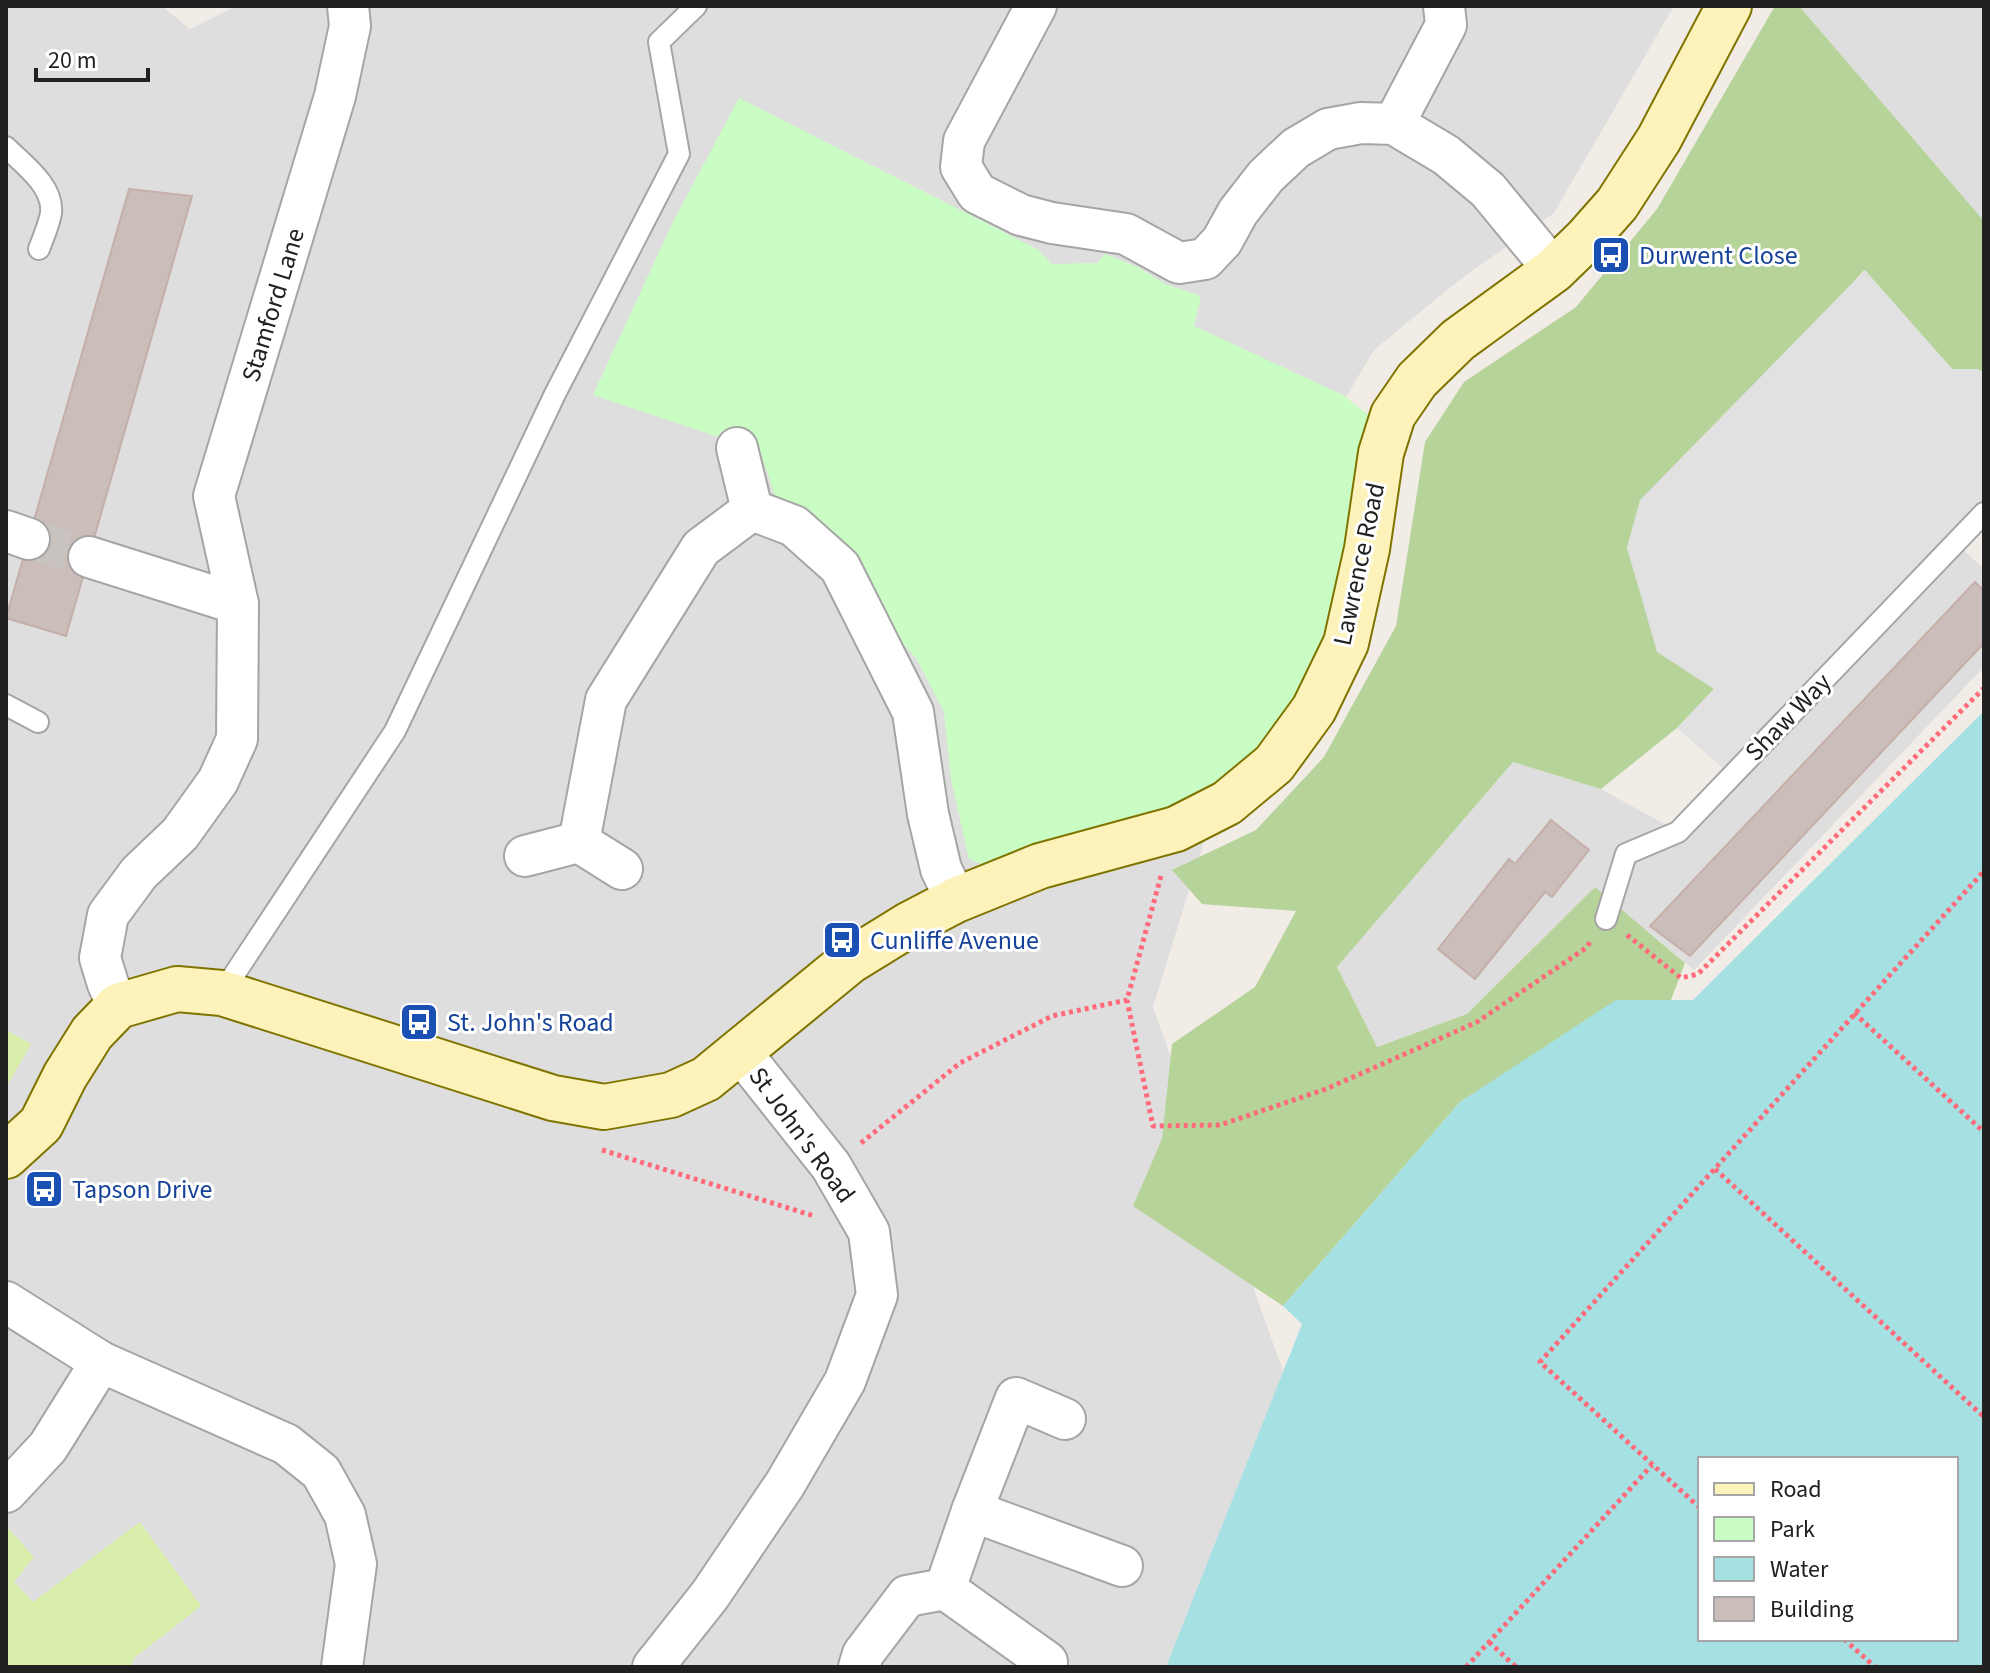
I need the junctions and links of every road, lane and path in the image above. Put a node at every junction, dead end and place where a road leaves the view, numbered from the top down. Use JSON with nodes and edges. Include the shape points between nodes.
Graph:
{"nodes":[{"id":1,"x":348,"y":6,"type":"edge"},
{"id":2,"x":696,"y":6,"type":"edge"},
{"id":3,"x":1036,"y":6,"type":"edge"},
{"id":4,"x":1444,"y":6,"type":"edge"},
{"id":5,"x":1729,"y":6,"type":"edge"},
{"id":6,"x":1394,"y":124,"type":"junction"},
{"id":7,"x":6,"y":147,"type":"edge"},
{"id":8,"x":39,"y":249,"type":"dead end"},
{"id":9,"x":1554,"y":270,"type":"junction"},
{"id":10,"x":737,"y":448,"type":"dead end"},
{"id":11,"x":752,"y":510,"type":"junction"},
{"id":12,"x":1984,"y":513,"type":"edge"},
{"id":13,"x":89,"y":557,"type":"tunnel mouth"},
{"id":14,"x":238,"y":604,"type":"junction"},
{"id":15,"x":1984,"y":688,"type":"edge"},
{"id":16,"x":6,"y":705,"type":"edge"},
{"id":17,"x":38,"y":722,"type":"dead end"},
{"id":18,"x":1172,"y":830,"type":"junction"},
{"id":19,"x":579,"y":842,"type":"junction"},
{"id":20,"x":525,"y":856,"type":"dead end"},
{"id":21,"x":622,"y":869,"type":"dead end"},
{"id":22,"x":1984,"y":871,"type":"edge"},
{"id":23,"x":956,"y":900,"type":"junction"},
{"id":24,"x":1606,"y":919,"type":"junction"},
{"id":25,"x":222,"y":993,"type":"junction"},
{"id":26,"x":1127,"y":1000,"type":"junction"},
{"id":27,"x":118,"y":1006,"type":"junction"},
{"id":28,"x":1854,"y":1013,"type":"junction"},
{"id":29,"x":739,"y":1050,"type":"junction"},
{"id":30,"x":582,"y":1103,"type":"junction"},
{"id":31,"x":1984,"y":1132,"type":"edge"},
{"id":32,"x":6,"y":1156,"type":"edge"},
{"id":33,"x":831,"y":1166,"type":"junction"},
{"id":34,"x":1715,"y":1169,"type":"junction"},
{"id":35,"x":869,"y":1232,"type":"junction"},
{"id":36,"x":6,"y":1302,"type":"edge"},
{"id":37,"x":101,"y":1362,"type":"junction"},
{"id":38,"x":1984,"y":1417,"type":"edge"},
{"id":39,"x":1065,"y":1419,"type":"dead end"},
{"id":40,"x":1652,"y":1465,"type":"junction"},
{"id":41,"x":6,"y":1492,"type":"edge"},
{"id":42,"x":1698,"y":1506,"type":"edge"},
{"id":43,"x":972,"y":1511,"type":"junction"},
{"id":44,"x":1122,"y":1566,"type":"dead end"},
{"id":45,"x":945,"y":1589,"type":"junction"},
{"id":46,"x":1846,"y":1641,"type":"edge"},
{"id":47,"x":1489,"y":1642,"type":"junction"},
{"id":48,"x":1047,"y":1662,"type":"dead end"},
{"id":49,"x":342,"y":1667,"type":"edge"},
{"id":50,"x":653,"y":1667,"type":"edge"},
{"id":51,"x":859,"y":1667,"type":"edge"},
{"id":52,"x":1466,"y":1667,"type":"edge"},
{"id":53,"x":1516,"y":1667,"type":"edge"},
{"id":54,"x":1875,"y":1667,"type":"edge"}],
"edges":[{"from":1,"to":14,"type":"street","name":"Stamford Lane","via":[[350,26],[335,96],[214,496]]},
{"from":2,"to":25,"type":"lane","via":[[659,42],[679,154],[555,394],[395,731]]},
{"from":3,"to":6,"type":"street","via":[[964,141],[961,167],[977,193],[1021,215],[1126,234],[1179,263],[1205,259],[1266,176],[1296,148],[1328,129]]},
{"from":4,"to":6,"type":"street","via":[[1446,25]]},
{"from":5,"to":9,"type":"street","name":"Lawrence Road","via":[[1659,139],[1617,204]]},
{"from":6,"to":9,"type":"street","via":[[1446,155],[1488,190]]},
{"from":7,"to":8,"type":"lane","via":[[50,196],[51,213]]},
{"from":9,"to":18,"type":"street","name":"Lawrence Road","via":[[1458,340],[1417,380],[1393,415],[1381,453],[1346,643],[1314,709],[1274,764],[1227,803]]},
{"from":10,"to":11,"type":"street"},
{"from":11,"to":19,"type":"street","via":[[701,548],[606,700]]},
{"from":11,"to":23,"type":"street","via":[[794,526],[840,567],[913,712],[928,814],[941,869]]},
{"from":12,"to":24,"type":"lane","name":"Shaw Way","via":[[1678,832],[1626,854]]},
{"from":13,"to":14,"type":"street"},
{"from":14,"to":27,"type":"street","name":"Stamford Lane","via":[[237,739],[218,781],[180,834],[139,873],[108,915],[100,958]]},
{"from":15,"to":24,"type":"path","via":[[1698,974],[1681,978]]},
{"from":16,"to":17,"type":"lane"},
{"from":18,"to":23,"type":"street","name":"Lawrence Road","via":[[1040,866]]},
{"from":18,"to":26,"type":"path"},
{"from":19,"to":20,"type":"street"},
{"from":19,"to":21,"type":"street"},
{"from":22,"to":28,"type":"path"},
{"from":23,"to":29,"type":"street","name":"Lawrence Road","via":[[850,961]]},
{"from":24,"to":26,"type":"path","via":[[1586,948],[1477,1022],[1326,1089],[1220,1125],[1153,1126]]},
{"from":25,"to":27,"type":"street","name":"St John's Road","via":[[177,989]]},
{"from":25,"to":30,"type":"street","name":"St John's Road"},
{"from":26,"to":33,"type":"path","via":[[1052,1016],[960,1063]]},
{"from":27,"to":32,"type":"street","via":[[85,1044],[41,1124]]},
{"from":28,"to":31,"type":"path"},
{"from":28,"to":34,"type":"path"},
{"from":29,"to":30,"type":"street","name":"St John's Road","via":[[706,1079],[671,1095],[604,1107]]},
{"from":29,"to":33,"type":"street","name":"St John's Road"},
{"from":30,"to":35,"type":"path","via":[[579,1142]]},
{"from":33,"to":35,"type":"street","name":"St John's Road"},
{"from":34,"to":38,"type":"path"},
{"from":34,"to":40,"type":"path","via":[[1540,1362]]},
{"from":35,"to":50,"type":"street","name":"St John's Road","via":[[877,1295],[845,1381],[785,1484],[710,1595]]},
{"from":36,"to":37,"type":"street"},
{"from":37,"to":41,"type":"street","via":[[48,1447]]},
{"from":37,"to":49,"type":"street","via":[[286,1444],[321,1472],[345,1515],[356,1564]]},
{"from":39,"to":43,"type":"street","via":[[1016,1398]]},
{"from":40,"to":42,"type":"path"},
{"from":40,"to":47,"type":"path"},
{"from":43,"to":44,"type":"street"},
{"from":43,"to":45,"type":"street"},
{"from":45,"to":48,"type":"street"},
{"from":45,"to":51,"type":"street","via":[[907,1596]]},
{"from":46,"to":54,"type":"path"},
{"from":47,"to":52,"type":"path"},
{"from":47,"to":53,"type":"path"}]}
